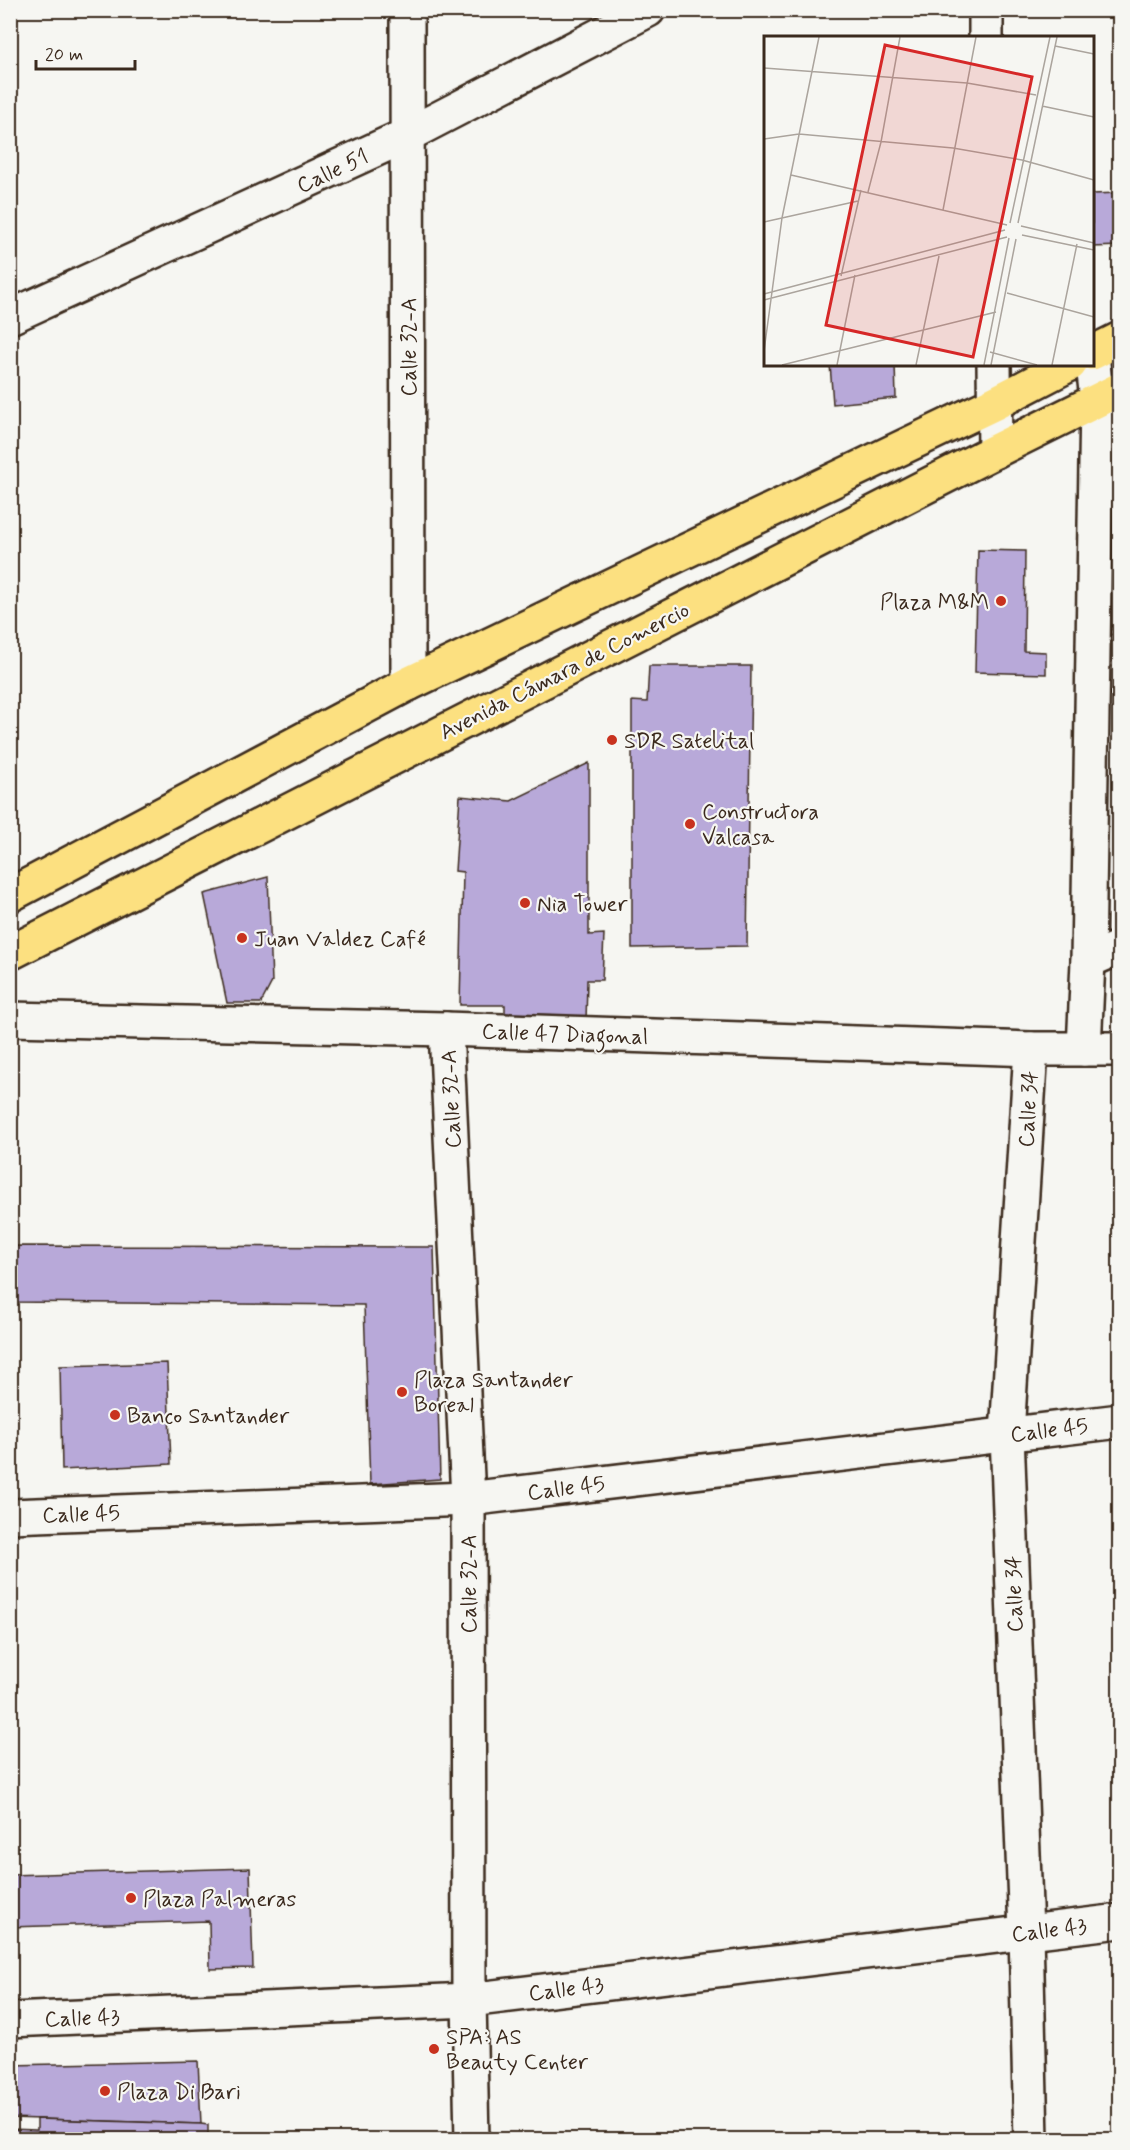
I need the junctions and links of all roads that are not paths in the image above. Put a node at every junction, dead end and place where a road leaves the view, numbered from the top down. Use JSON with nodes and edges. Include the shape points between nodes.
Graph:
{"nodes":[{"id":1,"x":407,"y":10,"type":"edge"},
{"id":2,"x":648,"y":10,"type":"edge"},
{"id":3,"x":986,"y":10,"type":"edge"},
{"id":4,"x":986,"y":36,"type":"edge"},
{"id":5,"x":408,"y":135,"type":"junction"},
{"id":6,"x":10,"y":317,"type":"edge"},
{"id":7,"x":1119,"y":339,"type":"edge"},
{"id":8,"x":1094,"y":353,"type":"edge"},
{"id":9,"x":1094,"y":359,"type":"edge"},
{"id":10,"x":994,"y":366,"type":"edge"},
{"id":11,"x":1066,"y":366,"type":"edge"},
{"id":12,"x":1108,"y":395,"type":"edge"},
{"id":13,"x":994,"y":403,"type":"junction"},
{"id":14,"x":994,"y":451,"type":"junction"},
{"id":15,"x":408,"y":684,"type":"junction"},
{"id":16,"x":10,"y":895,"type":"edge"},
{"id":17,"x":1119,"y":947,"type":"edge"},
{"id":18,"x":10,"y":953,"type":"edge"},
{"id":19,"x":1088,"y":962,"type":"junction"},
{"id":20,"x":10,"y":1019,"type":"edge"},
{"id":21,"x":446,"y":1029,"type":"junction"},
{"id":22,"x":1030,"y":1049,"type":"junction"},
{"id":23,"x":1084,"y":1049,"type":"junction"},
{"id":24,"x":1119,"y":1049,"type":"edge"},
{"id":25,"x":1119,"y":1421,"type":"edge"},
{"id":26,"x":1007,"y":1434,"type":"junction"},
{"id":27,"x":468,"y":1499,"type":"junction"},
{"id":28,"x":10,"y":1516,"type":"edge"},
{"id":29,"x":1119,"y":1921,"type":"edge"},
{"id":30,"x":1026,"y":1932,"type":"junction"},
{"id":31,"x":469,"y":2000,"type":"junction"},
{"id":32,"x":10,"y":2020,"type":"edge"},
{"id":33,"x":472,"y":2139,"type":"edge"},
{"id":34,"x":1031,"y":2139,"type":"edge"}],
"edges":[{"from":1,"to":5,"type":"street","name":"Calle 32-A"},
{"from":2,"to":5,"type":"street","name":"Calle 51"},
{"from":3,"to":4,"type":"street"},
{"from":5,"to":6,"type":"street","name":"Calle 51"},
{"from":5,"to":15,"type":"street","name":"Calle 32-A"},
{"from":7,"to":8,"type":"main road"},
{"from":9,"to":12,"type":"street"},
{"from":10,"to":13,"type":"street"},
{"from":11,"to":13,"type":"main road"},
{"from":12,"to":14,"type":"main road","name":"Avenida Cámara de Comercio"},
{"from":12,"to":19,"type":"street"},
{"from":13,"to":14,"type":"street"},
{"from":13,"to":15,"type":"main road"},
{"from":14,"to":18,"type":"main road","name":"Avenida Cámara de Comercio"},
{"from":15,"to":16,"type":"main road"},
{"from":17,"to":19,"type":"street"},
{"from":19,"to":23,"type":"street"},
{"from":20,"to":21,"type":"street","name":"Calle 47 Diagonal"},
{"from":21,"to":22,"type":"street","name":"Calle 47 Diagonal"},
{"from":21,"to":27,"type":"street","name":"Calle 32-A"},
{"from":22,"to":23,"type":"street","name":"Calle 47 Diagonal"},
{"from":22,"to":26,"type":"street","name":"Calle 34"},
{"from":23,"to":24,"type":"street","name":"Calle 47 Diagonal"},
{"from":25,"to":26,"type":"street","name":"Calle 45"},
{"from":26,"to":27,"type":"street","name":"Calle 45"},
{"from":26,"to":30,"type":"street","name":"Calle 34"},
{"from":27,"to":28,"type":"street","name":"Calle 45"},
{"from":27,"to":31,"type":"street","name":"Calle 32-A"},
{"from":29,"to":30,"type":"street","name":"Calle 43"},
{"from":30,"to":31,"type":"street","name":"Calle 43"},
{"from":30,"to":34,"type":"street","name":"Calle 34"},
{"from":31,"to":32,"type":"street","name":"Calle 43"},
{"from":31,"to":33,"type":"street","name":"Calle 32-A"}]}
